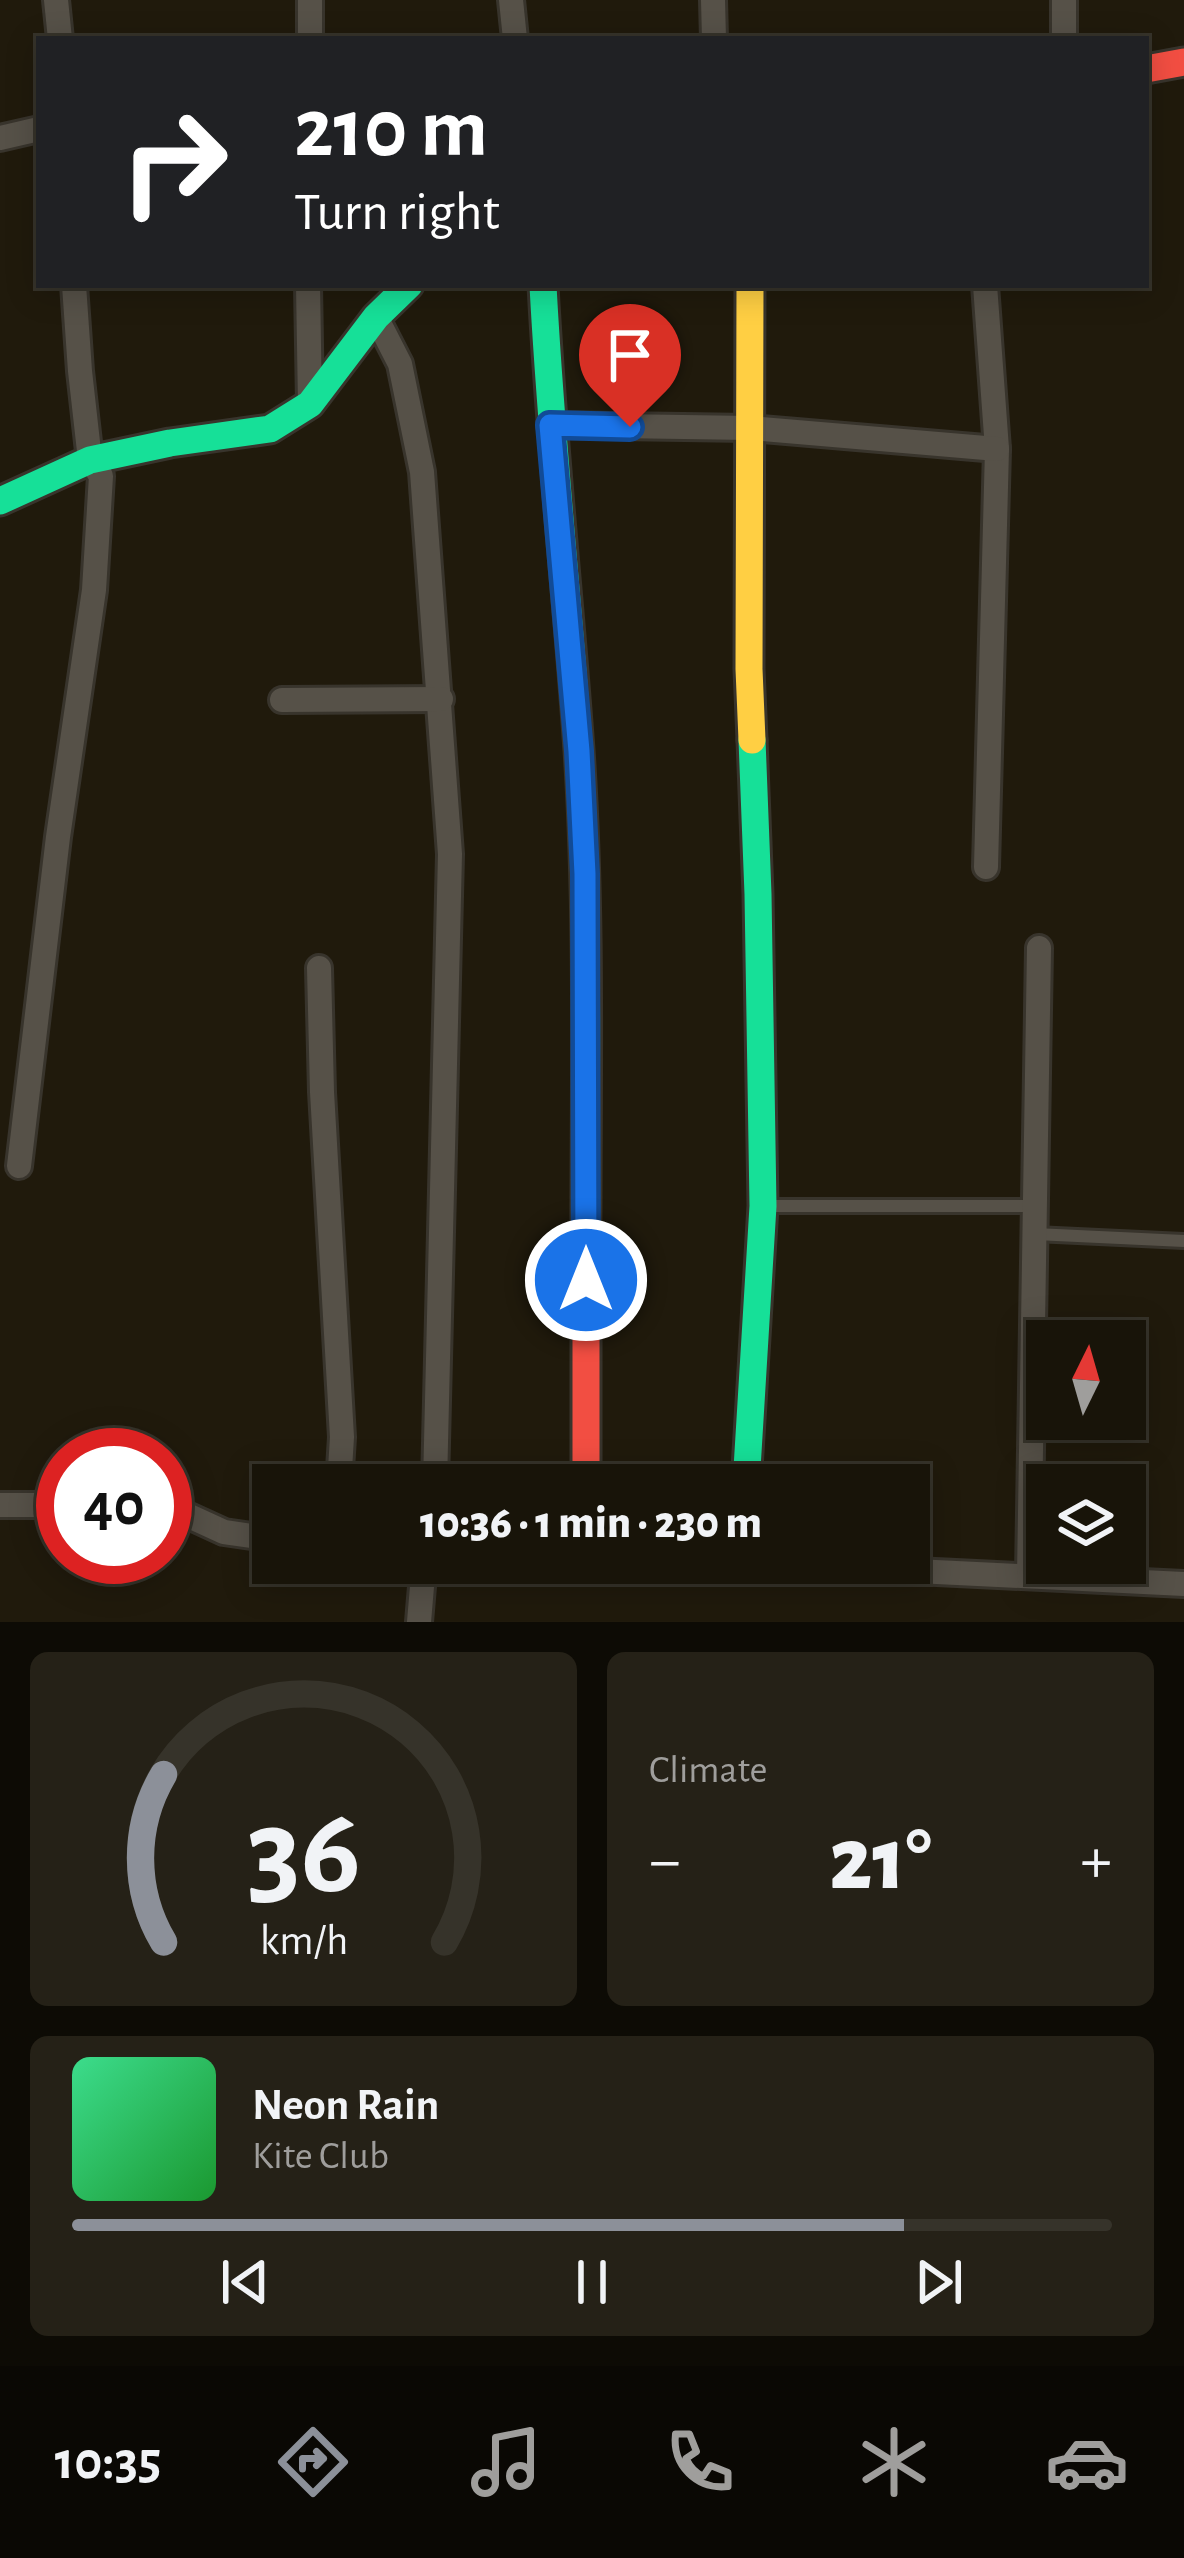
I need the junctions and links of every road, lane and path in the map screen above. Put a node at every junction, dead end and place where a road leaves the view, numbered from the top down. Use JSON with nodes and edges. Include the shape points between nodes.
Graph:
{"nodes":[{"id":1,"x":56,"y":0,"type":"edge"},
{"id":2,"x":310,"y":0,"type":"edge"},
{"id":3,"x":512,"y":0,"type":"edge"},
{"id":4,"x":712,"y":0,"type":"edge"},
{"id":5,"x":1064,"y":0,"type":"edge"},
{"id":6,"x":60,"y":36,"type":"edge"},
{"id":7,"x":310,"y":36,"type":"edge"},
{"id":8,"x":514,"y":36,"type":"edge"},
{"id":9,"x":714,"y":36,"type":"edge"},
{"id":10,"x":1064,"y":36,"type":"edge"},
{"id":11,"x":1184,"y":62,"type":"edge"},
{"id":12,"x":1149,"y":68,"type":"edge"},
{"id":13,"x":36,"y":130,"type":"edge"},
{"id":14,"x":0,"y":138,"type":"edge"},
{"id":15,"x":74,"y":288,"type":"edge"},
{"id":16,"x":308,"y":288,"type":"edge"},
{"id":17,"x":406,"y":288,"type":"edge"},
{"id":18,"x":543,"y":288,"type":"edge"},
{"id":19,"x":750,"y":288,"type":"edge"},
{"id":20,"x":985,"y":288,"type":"edge"},
{"id":21,"x":376,"y":316,"type":"junction"},
{"id":22,"x":310,"y":404,"type":"junction"},
{"id":23,"x":550,"y":425,"type":"junction"},
{"id":24,"x":750,"y":428,"type":"junction"},
{"id":25,"x":997,"y":449,"type":"junction"},
{"id":26,"x":90,"y":460,"type":"junction"},
{"id":27,"x":0,"y":502,"type":"edge"},
{"id":28,"x":441,"y":699,"type":"junction"},
{"id":29,"x":282,"y":700,"type":"dead end"},
{"id":30,"x":986,"y":867,"type":"dead end"},
{"id":31,"x":1039,"y":948,"type":"dead end"},
{"id":32,"x":319,"y":968,"type":"dead end"},
{"id":33,"x":19,"y":1166,"type":"dead end"},
{"id":34,"x":763,"y":1206,"type":"junction"},
{"id":35,"x":1034,"y":1206,"type":"junction"},
{"id":36,"x":1033,"y":1234,"type":"junction"},
{"id":37,"x":1184,"y":1241,"type":"edge"},
{"id":38,"x":341,"y":1464,"type":"edge"},
{"id":39,"x":435,"y":1464,"type":"edge"},
{"id":40,"x":586,"y":1464,"type":"edge"},
{"id":41,"x":747,"y":1464,"type":"edge"},
{"id":42,"x":1030,"y":1464,"type":"edge"},
{"id":43,"x":0,"y":1505,"type":"edge"},
{"id":44,"x":36,"y":1505,"type":"edge"},
{"id":45,"x":192,"y":1517,"type":"edge"},
{"id":46,"x":252,"y":1535,"type":"edge"},
{"id":47,"x":930,"y":1571,"type":"edge"},
{"id":48,"x":1026,"y":1576,"type":"edge"},
{"id":49,"x":1146,"y":1582,"type":"edge"},
{"id":50,"x":422,"y":1584,"type":"edge"},
{"id":51,"x":1184,"y":1584,"type":"edge"},
{"id":52,"x":419,"y":1622,"type":"edge"}],
"edges":[{"from":1,"to":6,"type":"street"},
{"from":2,"to":7,"type":"street"},
{"from":3,"to":8,"type":"street"},
{"from":4,"to":9,"type":"street"},
{"from":5,"to":10,"type":"street"},
{"from":11,"to":12,"type":"street"},
{"from":13,"to":14,"type":"street"},
{"from":15,"to":26,"type":"street"},
{"from":16,"to":22,"type":"street"},
{"from":17,"to":21,"type":"street"},
{"from":18,"to":23,"type":"street"},
{"from":19,"to":24,"type":"street"},
{"from":20,"to":25,"type":"street"},
{"from":21,"to":22,"type":"street"},
{"from":21,"to":28,"type":"street","via":[[400,364],[422,472]]},
{"from":22,"to":26,"type":"street","via":[[270,429]]},
{"from":23,"to":24,"type":"street"},
{"from":23,"to":40,"type":"street","via":[[585,874]]},
{"from":24,"to":25,"type":"street"},
{"from":24,"to":34,"type":"street"},
{"from":25,"to":30,"type":"street"},
{"from":26,"to":27,"type":"street"},
{"from":26,"to":33,"type":"street","via":[[101,476],[94,590]]},
{"from":28,"to":29,"type":"street"},
{"from":28,"to":39,"type":"street","via":[[450,854]]},
{"from":31,"to":35,"type":"street"},
{"from":32,"to":38,"type":"street"},
{"from":34,"to":35,"type":"lane"},
{"from":34,"to":41,"type":"street"},
{"from":35,"to":36,"type":"street"},
{"from":36,"to":37,"type":"lane"},
{"from":36,"to":42,"type":"street"},
{"from":43,"to":44,"type":"street"},
{"from":45,"to":46,"type":"street"},
{"from":47,"to":48,"type":"street"},
{"from":49,"to":51,"type":"street"},
{"from":50,"to":52,"type":"street"}]}
